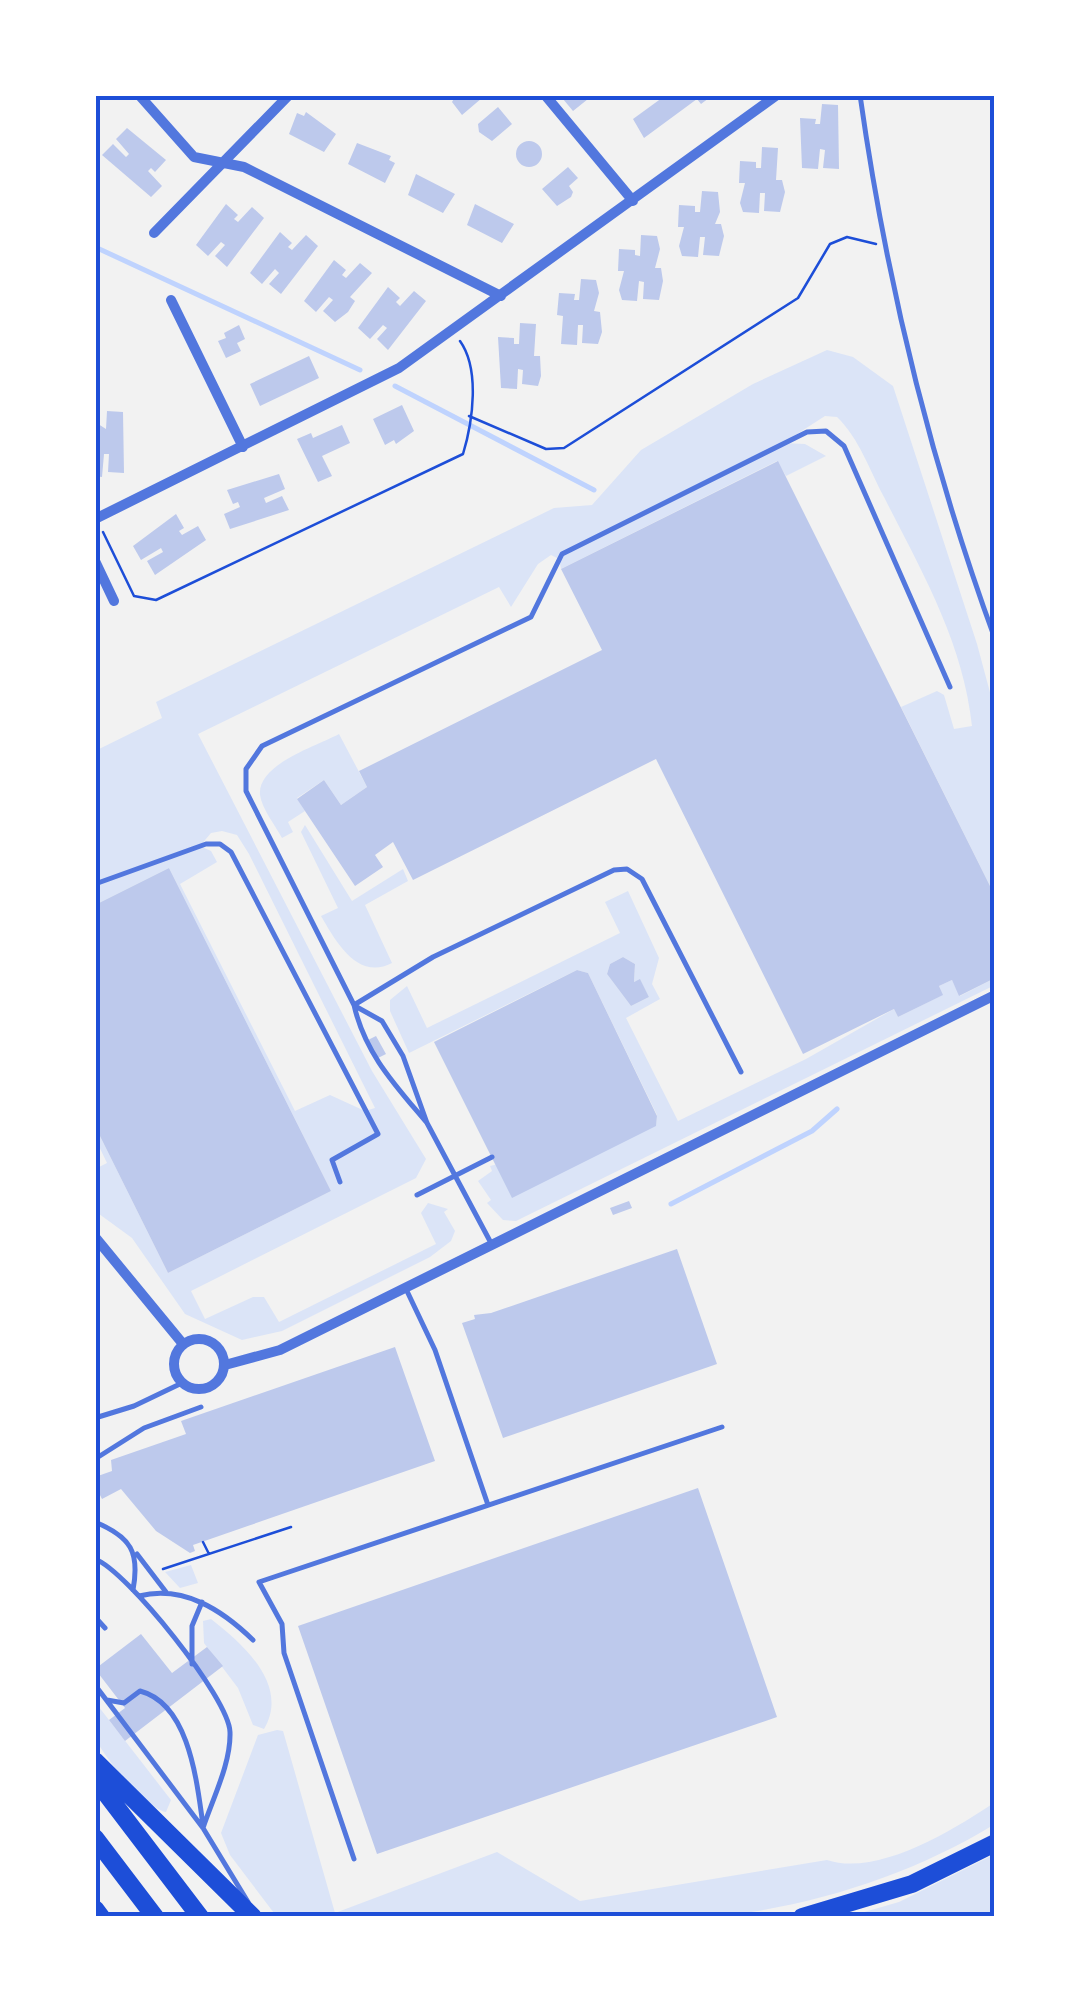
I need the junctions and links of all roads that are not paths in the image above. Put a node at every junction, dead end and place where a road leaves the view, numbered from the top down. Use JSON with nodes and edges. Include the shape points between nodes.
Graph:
{"nodes":[{"id":1,"x":139,"y":95,"type":"edge"},
{"id":2,"x":289,"y":95,"type":"edge"},
{"id":3,"x":545,"y":95,"type":"edge"},
{"id":4,"x":752,"y":95,"type":"edge"},
{"id":5,"x":777,"y":95,"type":"edge"},
{"id":6,"x":860,"y":95,"type":"edge"},
{"id":7,"x":758,"y":108,"type":"junction"},
{"id":8,"x":220,"y":164,"type":"junction"},
{"id":9,"x":633,"y":201,"type":"junction"},
{"id":10,"x":154,"y":233,"type":"dead end"},
{"id":11,"x":501,"y":296,"type":"junction"},
{"id":12,"x":171,"y":300,"type":"dead end"},
{"id":13,"x":243,"y":448,"type":"junction"},
{"id":14,"x":96,"y":519,"type":"edge"},
{"id":15,"x":95,"y":561,"type":"edge"},
{"id":16,"x":114,"y":601,"type":"dead end"},
{"id":17,"x":995,"y":639,"type":"edge"},
{"id":18,"x":950,"y":686,"type":"dead end"},
{"id":19,"x":95,"y":884,"type":"edge"},
{"id":20,"x":995,"y":995,"type":"edge"},
{"id":21,"x":354,"y":1005,"type":"junction"},
{"id":22,"x":741,"y":1072,"type":"dead end"},
{"id":23,"x":428,"y":1123,"type":"junction"},
{"id":24,"x":492,"y":1157,"type":"dead end"},
{"id":25,"x":455,"y":1176,"type":"junction"},
{"id":26,"x":340,"y":1182,"type":"dead end"},
{"id":27,"x":417,"y":1196,"type":"dead end"},
{"id":28,"x":95,"y":1237,"type":"edge"},
{"id":29,"x":492,"y":1246,"type":"junction"},
{"id":30,"x":406,"y":1289,"type":"junction"},
{"id":31,"x":183,"y":1344,"type":"junction"},
{"id":32,"x":224,"y":1365,"type":"junction"},
{"id":33,"x":182,"y":1383,"type":"junction"},
{"id":34,"x":201,"y":1406,"type":"dead end"},
{"id":35,"x":95,"y":1418,"type":"edge"},
{"id":36,"x":722,"y":1427,"type":"dead end"},
{"id":37,"x":95,"y":1460,"type":"edge"},
{"id":38,"x":488,"y":1505,"type":"junction"},
{"id":39,"x":95,"y":1522,"type":"edge"},
{"id":40,"x":137,"y":1554,"type":"junction"},
{"id":41,"x":95,"y":1559,"type":"edge"},
{"id":42,"x":133,"y":1590,"type":"junction"},
{"id":43,"x":168,"y":1594,"type":"junction"},
{"id":44,"x":139,"y":1596,"type":"junction"},
{"id":45,"x":202,"y":1602,"type":"junction"},
{"id":46,"x":95,"y":1617,"type":"edge"},
{"id":47,"x":106,"y":1628,"type":"dead end"},
{"id":48,"x":252,"y":1640,"type":"dead end"},
{"id":49,"x":193,"y":1666,"type":"junction"},
{"id":50,"x":95,"y":1685,"type":"edge"},
{"id":51,"x":106,"y":1700,"type":"junction"},
{"id":52,"x":95,"y":1760,"type":"edge"},
{"id":53,"x":95,"y":1778,"type":"edge"},
{"id":54,"x":203,"y":1828,"type":"junction"},
{"id":55,"x":95,"y":1838,"type":"edge"},
{"id":56,"x":995,"y":1842,"type":"edge"},
{"id":57,"x":354,"y":1859,"type":"dead end"},
{"id":58,"x":95,"y":1910,"type":"edge"},
{"id":59,"x":101,"y":1917,"type":"edge"},
{"id":60,"x":156,"y":1917,"type":"edge"},
{"id":61,"x":200,"y":1917,"type":"edge"},
{"id":62,"x":255,"y":1917,"type":"edge"},
{"id":63,"x":802,"y":1917,"type":"edge"}],
"edges":[{"from":1,"to":8,"type":"street","via":[[194,158]]},
{"from":2,"to":8,"type":"street"},
{"from":3,"to":9,"type":"street"},
{"from":4,"to":7,"type":"street"},
{"from":5,"to":7,"type":"street"},
{"from":6,"to":17,"type":"lane","via":[[923,406]]},
{"from":7,"to":9,"type":"street"},
{"from":8,"to":10,"type":"street"},
{"from":8,"to":11,"type":"street","via":[[244,167]]},
{"from":9,"to":11,"type":"street"},
{"from":11,"to":13,"type":"street","via":[[399,368]]},
{"from":12,"to":13,"type":"street"},
{"from":13,"to":14,"type":"street"},
{"from":15,"to":16,"type":"street"},
{"from":18,"to":21,"type":"lane","via":[[844,446],[826,430],[808,432],[562,554],[531,617],[262,746],[246,769],[246,791]]},
{"from":19,"to":26,"type":"lane","via":[[206,844],[231,852],[378,1134],[332,1160]]},
{"from":20,"to":29,"type":"street"},
{"from":21,"to":22,"type":"lane","via":[[433,957],[627,869],[642,880]]},
{"from":21,"to":23,"type":"lane","via":[[380,1067]]},
{"from":21,"to":23,"type":"lane","via":[[382,1021]]},
{"from":23,"to":25,"type":"lane"},
{"from":24,"to":25,"type":"lane"},
{"from":25,"to":27,"type":"lane"},
{"from":25,"to":29,"type":"lane"},
{"from":28,"to":31,"type":"street"},
{"from":29,"to":30,"type":"street"},
{"from":30,"to":32,"type":"street","via":[[280,1350]]},
{"from":30,"to":38,"type":"lane","via":[[436,1350]]},
{"from":31,"to":32,"type":"street","via":[[206,1340],[220,1349]]},
{"from":31,"to":33,"type":"street","via":[[174,1363]]},
{"from":32,"to":33,"type":"street","via":[[219,1380],[205,1388]]},
{"from":33,"to":35,"type":"lane"},
{"from":34,"to":37,"type":"lane","via":[[144,1428]]},
{"from":36,"to":38,"type":"lane"},
{"from":38,"to":57,"type":"lane","via":[[259,1582],[282,1624],[284,1652]]},
{"from":39,"to":40,"type":"lane","via":[[130,1542]]},
{"from":40,"to":42,"type":"lane"},
{"from":40,"to":43,"type":"lane"},
{"from":41,"to":42,"type":"lane"},
{"from":42,"to":44,"type":"lane"},
{"from":43,"to":44,"type":"lane"},
{"from":43,"to":45,"type":"lane"},
{"from":44,"to":49,"type":"lane"},
{"from":45,"to":48,"type":"lane"},
{"from":45,"to":49,"type":"lane","via":[[192,1626]]},
{"from":46,"to":47,"type":"lane"},
{"from":49,"to":54,"type":"lane","via":[[223,1706],[230,1732]]},
{"from":50,"to":51,"type":"lane"},
{"from":51,"to":54,"type":"lane"},
{"from":51,"to":54,"type":"lane","via":[[151,1694],[182,1730]]},
{"from":52,"to":62,"type":"highway"},
{"from":53,"to":61,"type":"highway"},
{"from":54,"to":62,"type":"lane"},
{"from":55,"to":60,"type":"highway"},
{"from":56,"to":63,"type":"highway","via":[[912,1884]]},
{"from":58,"to":59,"type":"highway"}]}
